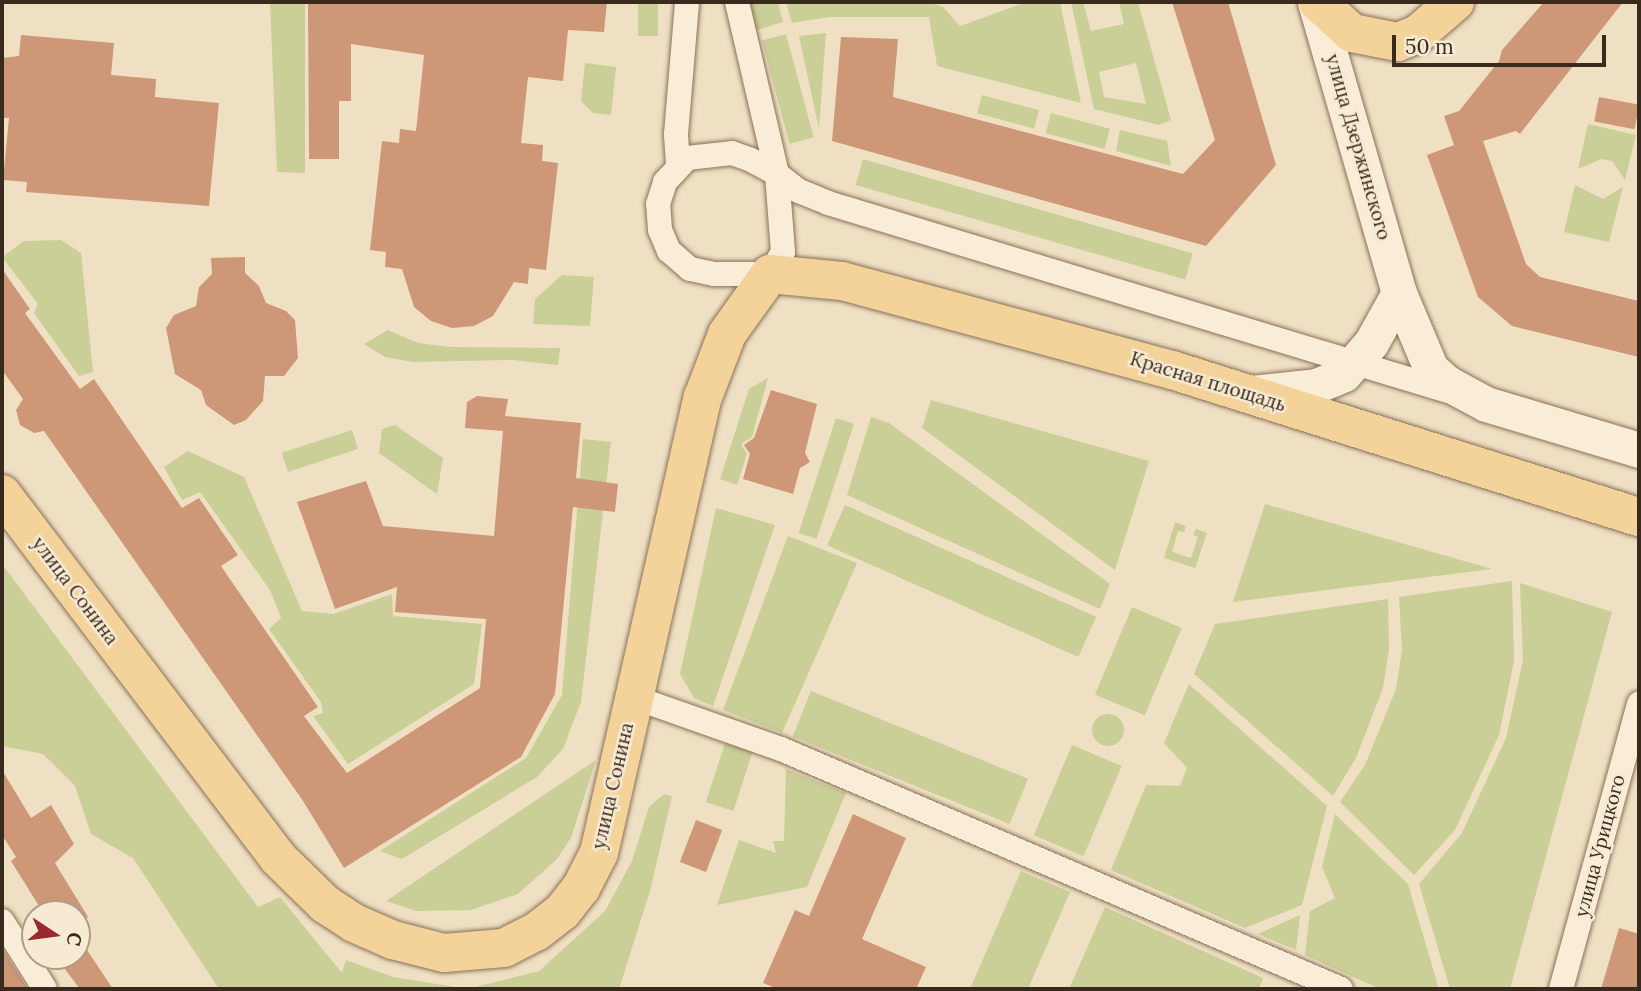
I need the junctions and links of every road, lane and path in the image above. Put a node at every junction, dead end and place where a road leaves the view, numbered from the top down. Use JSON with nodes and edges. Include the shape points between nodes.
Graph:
{"nodes":[{"id":1,"x":687,"y":2,"type":"edge"},
{"id":2,"x":737,"y":2,"type":"edge"},
{"id":3,"x":1316,"y":2,"type":"edge"},
{"id":4,"x":1455,"y":2,"type":"edge"},
{"id":5,"x":678,"y":164,"type":"junction"},
{"id":6,"x":777,"y":174,"type":"junction"},
{"id":7,"x":770,"y":274,"type":"junction"},
{"id":8,"x":1399,"y":293,"type":"junction"},
{"id":9,"x":1359,"y":362,"type":"junction"},
{"id":10,"x":1248,"y":393,"type":"junction"},
{"id":11,"x":1486,"y":404,"type":"junction"},
{"id":12,"x":1639,"y":450,"type":"edge"},
{"id":13,"x":2,"y":494,"type":"edge"},
{"id":14,"x":1639,"y":517,"type":"edge"},
{"id":15,"x":633,"y":697,"type":"junction"},
{"id":16,"x":1639,"y":703,"type":"edge"},
{"id":17,"x":2,"y":921,"type":"edge"},
{"id":18,"x":45,"y":989,"type":"edge"},
{"id":19,"x":1341,"y":989,"type":"edge"},
{"id":20,"x":1561,"y":989,"type":"edge"}],
"edges":[{"from":1,"to":5,"type":"street","via":[[676,134]]},
{"from":2,"to":6,"type":"street"},
{"from":3,"to":4,"type":"main road","via":[[1352,33],[1398,42],[1418,34]]},
{"from":3,"to":8,"type":"main road","name":"улица Дзержинского"},
{"from":5,"to":6,"type":"street","via":[[695,155],[722,152]]},
{"from":5,"to":7,"type":"street","via":[[668,174],[658,204],[660,230],[669,251],[683,264],[706,274]]},
{"from":6,"to":7,"type":"street","via":[[783,251]]},
{"from":6,"to":9,"type":"street","via":[[799,191],[828,203]]},
{"from":7,"to":10,"type":"main road","name":"Красная площадь","via":[[842,281]]},
{"from":7,"to":15,"type":"main road","name":"улица Сонина","via":[[727,334],[703,397]]},
{"from":8,"to":9,"type":"main road"},
{"from":8,"to":11,"type":"main road","name":"улица Дзержинского","via":[[1431,369]]},
{"from":9,"to":10,"type":"main road","via":[[1316,386]]},
{"from":9,"to":11,"type":"street"},
{"from":10,"to":14,"type":"main road","name":"Красная площадь"},
{"from":11,"to":12,"type":"main road","name":"улица Дзержинского"},
{"from":13,"to":15,"type":"main road","name":"улица Сонина","via":[[278,858],[325,904],[393,940],[444,953],[480,952],[515,942],[562,912],[599,853]]},
{"from":15,"to":19,"type":"street","via":[[793,754]]},
{"from":16,"to":20,"type":"street","name":"улица Урицкого"},
{"from":17,"to":18,"type":"street"}]}
